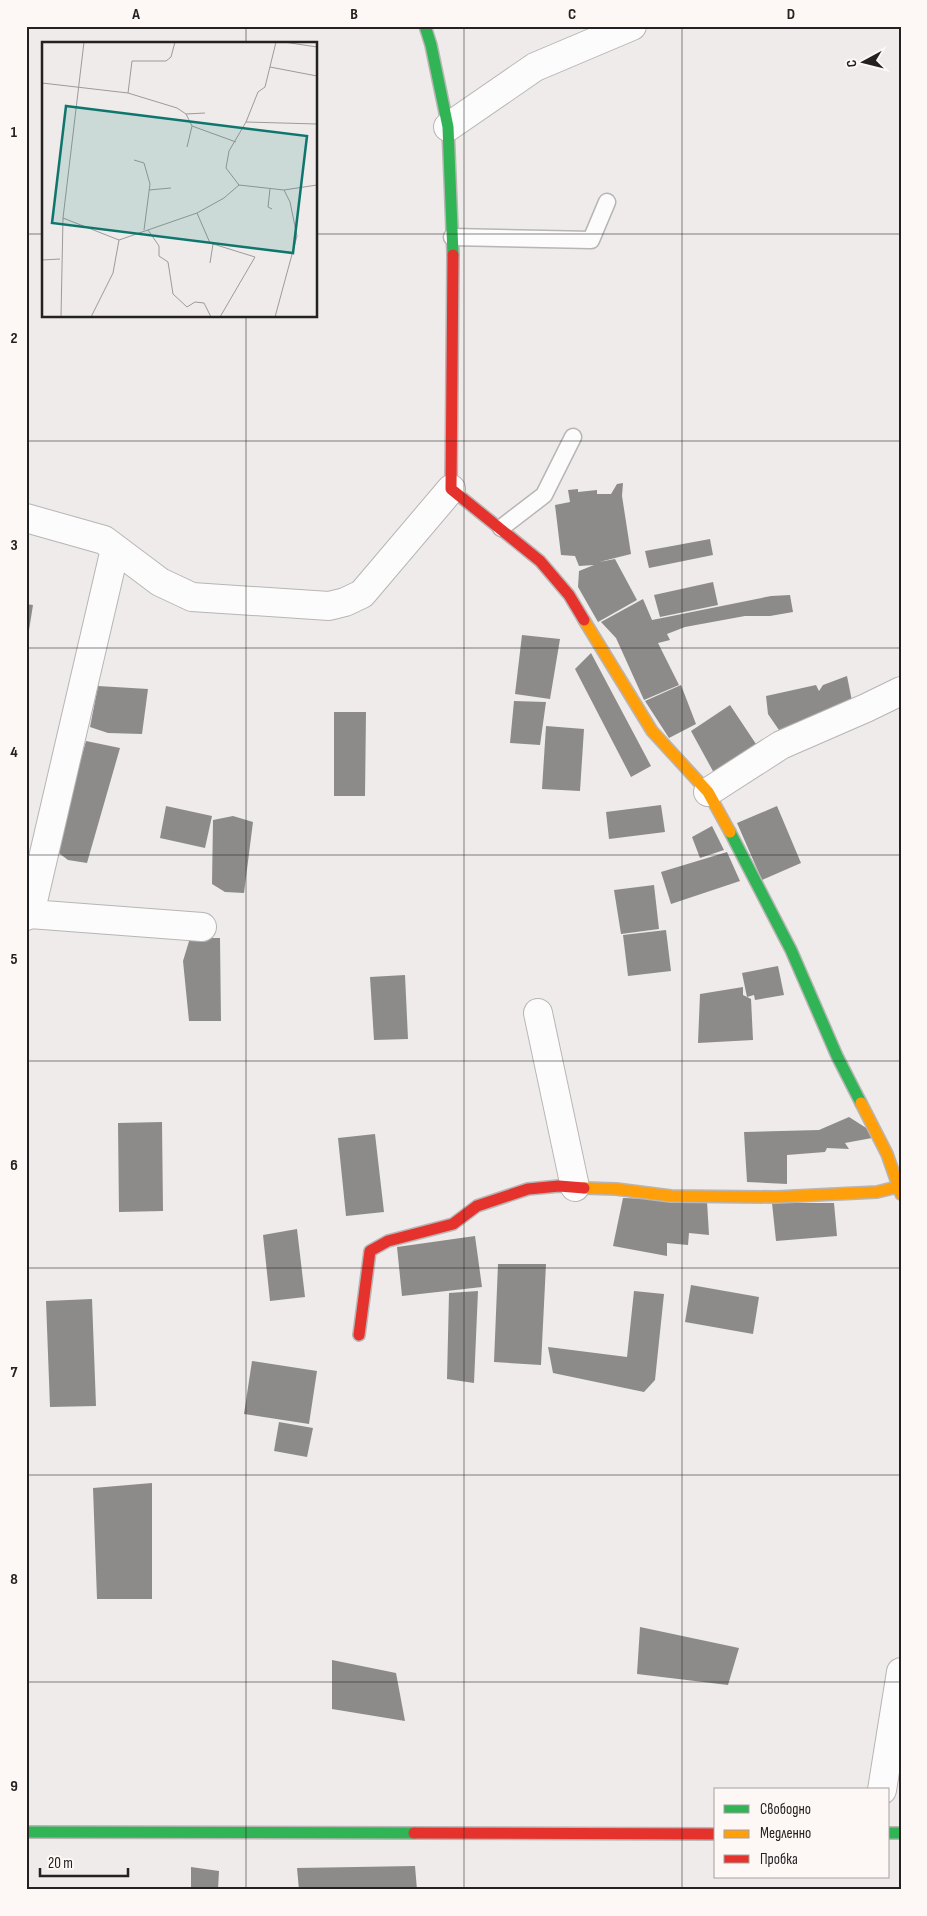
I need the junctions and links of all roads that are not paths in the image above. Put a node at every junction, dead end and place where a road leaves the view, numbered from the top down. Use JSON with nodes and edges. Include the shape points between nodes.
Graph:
{"nodes":[{"id":1,"x":425,"y":26,"type":"edge"},
{"id":2,"x":632,"y":26,"type":"edge"},
{"id":3,"x":448,"y":127,"type":"junction"},
{"id":4,"x":607,"y":202,"type":"dead end"},
{"id":5,"x":452,"y":237,"type":"junction"},
{"id":6,"x":573,"y":437,"type":"dead end"},
{"id":7,"x":451,"y":489,"type":"junction"},
{"id":8,"x":26,"y":518,"type":"edge"},
{"id":9,"x":501,"y":528,"type":"junction"},
{"id":10,"x":115,"y":549,"type":"junction"},
{"id":11,"x":901,"y":691,"type":"edge"},
{"id":12,"x":708,"y":792,"type":"junction"},
{"id":13,"x":28,"y":915,"type":"edge"},
{"id":14,"x":202,"y":927,"type":"dead end"},
{"id":15,"x":538,"y":1012,"type":"dead end"},
{"id":16,"x":901,"y":1143,"type":"edge"},
{"id":17,"x":887,"y":1154,"type":"junction"},
{"id":18,"x":576,"y":1187,"type":"junction"},
{"id":19,"x":899,"y":1191,"type":"edge"},
{"id":20,"x":358,"y":1335,"type":"dead end"},
{"id":21,"x":901,"y":1672,"type":"edge"},
{"id":22,"x":882,"y":1788,"type":"edge"},
{"id":23,"x":26,"y":1832,"type":"edge"},
{"id":24,"x":714,"y":1834,"type":"edge"}],
"edges":[{"from":1,"to":3,"type":"street"},
{"from":2,"to":3,"type":"street","via":[[535,67]]},
{"from":3,"to":5,"type":"street"},
{"from":4,"to":5,"type":"lane","via":[[591,240]]},
{"from":5,"to":7,"type":"street"},
{"from":6,"to":9,"type":"lane","via":[[544,495]]},
{"from":7,"to":9,"type":"street"},
{"from":7,"to":10,"type":"street","via":[[362,594],[329,606],[192,597],[160,582]]},
{"from":8,"to":10,"type":"street","via":[[104,540]]},
{"from":9,"to":12,"type":"street","via":[[540,561],[569,594],[652,731]]},
{"from":10,"to":13,"type":"street"},
{"from":11,"to":12,"type":"street","via":[[781,745]]},
{"from":12,"to":17,"type":"street","via":[[791,950],[837,1056]]},
{"from":13,"to":14,"type":"street"},
{"from":15,"to":18,"type":"street"},
{"from":16,"to":17,"type":"lane"},
{"from":17,"to":19,"type":"street"},
{"from":18,"to":19,"type":"street","via":[[671,1196],[776,1198]]},
{"from":18,"to":20,"type":"street","via":[[528,1189],[477,1206],[453,1224],[388,1241],[370,1251]]},
{"from":21,"to":22,"type":"street"},
{"from":23,"to":24,"type":"street"}]}
